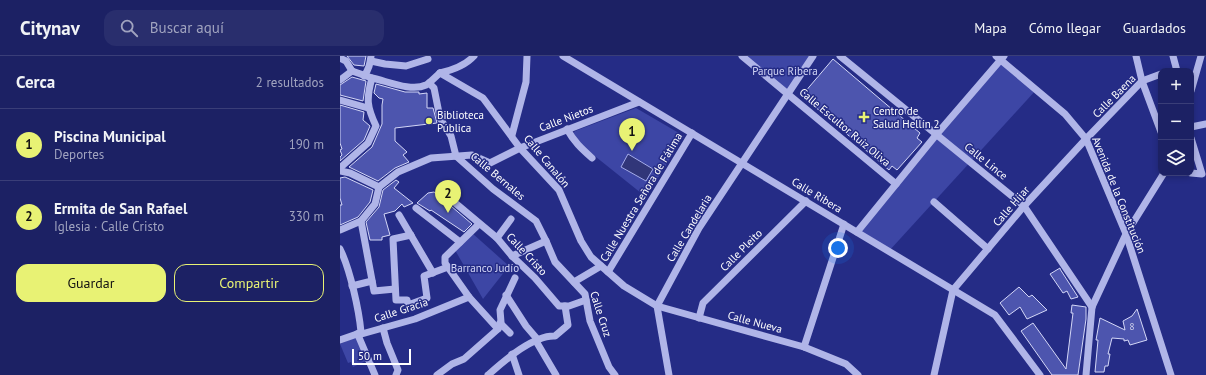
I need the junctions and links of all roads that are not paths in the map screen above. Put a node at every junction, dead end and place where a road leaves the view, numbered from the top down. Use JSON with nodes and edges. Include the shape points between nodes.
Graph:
{"nodes":[{"id":1,"x":474,"y":56,"type":"edge"},
{"id":2,"x":527,"y":56,"type":"edge"},
{"id":3,"x":563,"y":56,"type":"edge"},
{"id":4,"x":742,"y":56,"type":"edge"},
{"id":5,"x":813,"y":56,"type":"edge"},
{"id":6,"x":840,"y":56,"type":"edge"},
{"id":7,"x":1136,"y":56,"type":"edge"},
{"id":8,"x":1201,"y":56,"type":"edge"},
{"id":9,"x":1000,"y":57,"type":"edge"},
{"id":10,"x":1175,"y":57,"type":"edge"},
{"id":11,"x":340,"y":58,"type":"edge"},
{"id":12,"x":371,"y":59,"type":"edge"},
{"id":13,"x":428,"y":59,"type":"dead end"},
{"id":14,"x":1177,"y":68,"type":"edge"},
{"id":15,"x":352,"y":71,"type":"junction"},
{"id":16,"x":440,"y":73,"type":"junction"},
{"id":17,"x":1158,"y":75,"type":"edge"},
{"id":18,"x":364,"y":76,"type":"junction"},
{"id":19,"x":372,"y":78,"type":"junction"},
{"id":20,"x":340,"y":80,"type":"edge"},
{"id":21,"x":1194,"y":80,"type":"edge"},
{"id":22,"x":1142,"y":81,"type":"junction"},
{"id":23,"x":429,"y":83,"type":"junction"},
{"id":24,"x":788,"y":94,"type":"junction"},
{"id":25,"x":340,"y":100,"type":"edge"},
{"id":26,"x":639,"y":102,"type":"junction"},
{"id":27,"x":368,"y":108,"type":"junction"},
{"id":28,"x":1158,"y":124,"type":"edge"},
{"id":29,"x":1206,"y":124,"type":"edge"},
{"id":30,"x":1194,"y":126,"type":"edge"},
{"id":31,"x":567,"y":129,"type":"junction"},
{"id":32,"x":692,"y":133,"type":"junction"},
{"id":33,"x":512,"y":135,"type":"junction"},
{"id":34,"x":936,"y":135,"type":"junction"},
{"id":35,"x":1086,"y":139,"type":"junction"},
{"id":36,"x":1192,"y":140,"type":"edge"},
{"id":37,"x":520,"y":148,"type":"junction"},
{"id":38,"x":456,"y":156,"type":"junction"},
{"id":39,"x":592,"y":158,"type":"dead end"},
{"id":40,"x":742,"y":163,"type":"junction"},
{"id":41,"x":340,"y":168,"type":"edge"},
{"id":42,"x":340,"y":171,"type":"edge"},
{"id":43,"x":1194,"y":173,"type":"edge"},
{"id":44,"x":1205,"y":175,"type":"edge"},
{"id":45,"x":1162,"y":176,"type":"edge"},
{"id":46,"x":896,"y":184,"type":"junction"},
{"id":47,"x":379,"y":187,"type":"junction"},
{"id":48,"x":806,"y":201,"type":"junction"},
{"id":49,"x":454,"y":202,"type":"dead end"},
{"id":50,"x":934,"y":202,"type":"dead end"},
{"id":51,"x":1024,"y":206,"type":"junction"},
{"id":52,"x":416,"y":208,"type":"dead end"},
{"id":53,"x":399,"y":215,"type":"dead end"},
{"id":54,"x":511,"y":219,"type":"dead end"},
{"id":55,"x":361,"y":221,"type":"junction"},
{"id":56,"x":479,"y":224,"type":"junction"},
{"id":57,"x":844,"y":224,"type":"junction"},
{"id":58,"x":340,"y":230,"type":"edge"},
{"id":59,"x":857,"y":232,"type":"junction"},
{"id":60,"x":1126,"y":234,"type":"junction"},
{"id":61,"x":411,"y":235,"type":"junction"},
{"id":62,"x":497,"y":238,"type":"junction"},
{"id":63,"x":546,"y":241,"type":"junction"},
{"id":64,"x":460,"y":242,"type":"junction"},
{"id":65,"x":988,"y":249,"type":"junction"},
{"id":66,"x":341,"y":253,"type":"edge"},
{"id":67,"x":512,"y":256,"type":"junction"},
{"id":68,"x":601,"y":266,"type":"junction"},
{"id":69,"x":448,"y":267,"type":"junction"},
{"id":70,"x":608,"y":272,"type":"junction"},
{"id":71,"x":433,"y":273,"type":"junction"},
{"id":72,"x":515,"y":278,"type":"dead end"},
{"id":73,"x":372,"y":281,"type":"junction"},
{"id":74,"x":574,"y":282,"type":"junction"},
{"id":75,"x":352,"y":286,"type":"junction"},
{"id":76,"x":395,"y":289,"type":"junction"},
{"id":77,"x":953,"y":290,"type":"junction"},
{"id":78,"x":506,"y":295,"type":"junction"},
{"id":79,"x":469,"y":297,"type":"junction"},
{"id":80,"x":586,"y":300,"type":"junction"},
{"id":81,"x":565,"y":306,"type":"junction"},
{"id":82,"x":657,"y":306,"type":"junction"},
{"id":83,"x":1092,"y":307,"type":"junction"},
{"id":84,"x":699,"y":318,"type":"junction"},
{"id":85,"x":499,"y":326,"type":"junction"},
{"id":86,"x":383,"y":328,"type":"junction"},
{"id":87,"x":510,"y":333,"type":"dead end"},
{"id":88,"x":357,"y":334,"type":"junction"},
{"id":89,"x":340,"y":340,"type":"edge"},
{"id":90,"x":537,"y":340,"type":"junction"},
{"id":91,"x":804,"y":347,"type":"junction"},
{"id":92,"x":512,"y":354,"type":"junction"},
{"id":93,"x":375,"y":375,"type":"edge"},
{"id":94,"x":396,"y":375,"type":"edge"},
{"id":95,"x":436,"y":375,"type":"edge"},
{"id":96,"x":488,"y":375,"type":"edge"},
{"id":97,"x":519,"y":375,"type":"edge"},
{"id":98,"x":556,"y":375,"type":"edge"},
{"id":99,"x":615,"y":375,"type":"edge"},
{"id":100,"x":669,"y":375,"type":"edge"},
{"id":101,"x":858,"y":375,"type":"edge"},
{"id":102,"x":934,"y":375,"type":"edge"},
{"id":103,"x":1040,"y":375,"type":"edge"},
{"id":104,"x":1086,"y":375,"type":"edge"},
{"id":105,"x":1171,"y":375,"type":"edge"}],
"edges":[{"from":1,"to":16,"type":"street","via":[[452,70]]},
{"from":2,"to":33,"type":"street","via":[[526,82]]},
{"from":3,"to":26,"type":"street","name":"Calle Ribera"},
{"from":4,"to":24,"type":"street","name":"Calle Escultor Ruiz Oliva"},
{"from":5,"to":24,"type":"street","name":"Calle Candelaria"},
{"from":6,"to":34,"type":"street","name":"Calle Lince"},
{"from":7,"to":22,"type":"street"},
{"from":8,"to":21,"type":"street"},
{"from":9,"to":34,"type":"street"},
{"from":9,"to":35,"type":"street","name":"Avenida de la Constitución","via":[[1065,114]]},
{"from":10,"to":14,"type":"street"},
{"from":11,"to":15,"type":"street","via":[[346,61]]},
{"from":12,"to":13,"type":"street","via":[[385,64],[406,66]]},
{"from":12,"to":18,"type":"street"},
{"from":15,"to":18,"type":"street"},
{"from":15,"to":20,"type":"street"},
{"from":16,"to":23,"type":"street"},
{"from":16,"to":33,"type":"street","name":"Calle Canalón","via":[[483,98]]},
{"from":17,"to":22,"type":"street","name":"Calle Baena"},
{"from":18,"to":19,"type":"street"},
{"from":19,"to":23,"type":"street","via":[[405,87]]},
{"from":19,"to":27,"type":"street","via":[[368,92]]},
{"from":22,"to":28,"type":"street"},
{"from":22,"to":35,"type":"street","name":"Calle Baena"},
{"from":23,"to":38,"type":"street","via":[[434,88],[440,118],[451,136]]},
{"from":24,"to":40,"type":"street","name":"Calle Candelaria"},
{"from":24,"to":46,"type":"street","name":"Calle Escultor Ruiz Oliva"},
{"from":25,"to":27,"type":"street"},
{"from":26,"to":31,"type":"street","name":"Calle Nietos"},
{"from":26,"to":32,"type":"street","name":"Calle Ribera"},
{"from":27,"to":41,"type":"street","via":[[376,126],[368,143]]},
{"from":29,"to":30,"type":"street"},
{"from":31,"to":37,"type":"street","name":"Calle Nietos"},
{"from":31,"to":39,"type":"street","via":[[572,139]]},
{"from":32,"to":40,"type":"street","name":"Calle Ribera"},
{"from":32,"to":70,"type":"street","name":"Calle Nuestra Señora de Fátima"},
{"from":33,"to":37,"type":"street","name":"Calle Canalón"},
{"from":34,"to":46,"type":"street"},
{"from":34,"to":51,"type":"street","name":"Calle Lince"},
{"from":35,"to":51,"type":"street","name":"Calle Híjar"},
{"from":35,"to":60,"type":"street","name":"Avenida de la Constitución"},
{"from":36,"to":44,"type":"street"},
{"from":37,"to":38,"type":"street","name":"Calle Nietos","via":[[490,163],[472,155]]},
{"from":37,"to":68,"type":"street","name":"Calle Canalón","via":[[559,190],[581,241],[591,257]]},
{"from":38,"to":47,"type":"street","name":"Calle Bernales","via":[[431,158],[398,172]]},
{"from":38,"to":63,"type":"street","name":"Calle Bernales","via":[[536,222]]},
{"from":40,"to":48,"type":"street","name":"Calle Ribera"},
{"from":40,"to":82,"type":"street","name":"Calle Candelaria","via":[[699,228]]},
{"from":42,"to":47,"type":"street"},
{"from":43,"to":44,"type":"street"},
{"from":45,"to":60,"type":"street"},
{"from":46,"to":59,"type":"street"},
{"from":47,"to":55,"type":"street","via":[[375,204]]},
{"from":48,"to":57,"type":"street","name":"Calle Ribera"},
{"from":48,"to":84,"type":"street","name":"Calle Pleito","via":[[703,303]]},
{"from":49,"to":56,"type":"street","name":"Calle Cristo"},
{"from":50,"to":65,"type":"street"},
{"from":51,"to":65,"type":"street","name":"Calle Híjar"},
{"from":51,"to":83,"type":"street","name":"Calle Lince"},
{"from":52,"to":64,"type":"street"},
{"from":53,"to":61,"type":"street"},
{"from":54,"to":62,"type":"street"},
{"from":55,"to":58,"type":"street"},
{"from":55,"to":73,"type":"street"},
{"from":56,"to":62,"type":"street","name":"Calle Cristo"},
{"from":56,"to":64,"type":"street"},
{"from":57,"to":59,"type":"street","name":"Calle Ribera"},
{"from":57,"to":91,"type":"street"},
{"from":59,"to":77,"type":"street","name":"Calle Ribera"},
{"from":60,"to":83,"type":"street"},
{"from":60,"to":105,"type":"street","name":"Avenida de la Constitución"},
{"from":61,"to":71,"type":"street"},
{"from":61,"to":76,"type":"street","via":[[393,239]]},
{"from":62,"to":67,"type":"street","name":"Calle Cristo"},
{"from":63,"to":67,"type":"street"},
{"from":63,"to":74,"type":"street","name":"Calle Bernales","via":[[555,262]]},
{"from":64,"to":69,"type":"street","via":[[445,256]]},
{"from":65,"to":77,"type":"street","name":"Calle Híjar"},
{"from":66,"to":75,"type":"street"},
{"from":67,"to":81,"type":"street","name":"Calle Cristo","via":[[559,306]]},
{"from":68,"to":70,"type":"street","name":"Calle Canalón"},
{"from":68,"to":74,"type":"street"},
{"from":69,"to":71,"type":"street"},
{"from":69,"to":79,"type":"street"},
{"from":70,"to":82,"type":"street","name":"Calle Canalón","via":[[624,286]]},
{"from":71,"to":76,"type":"street","via":[[424,276],[427,298],[408,305],[407,300],[396,300]]},
{"from":72,"to":78,"type":"street"},
{"from":73,"to":75,"type":"street"},
{"from":73,"to":76,"type":"street","via":[[374,291]]},
{"from":74,"to":80,"type":"street","name":"Calle Cruz","via":[[585,294]]},
{"from":75,"to":88,"type":"street","via":[[361,332]]},
{"from":77,"to":102,"type":"street"},
{"from":77,"to":103,"type":"street","name":"Calle Ribera","via":[[995,315]]},
{"from":78,"to":85,"type":"street","via":[[500,310]]},
{"from":78,"to":90,"type":"street"},
{"from":79,"to":85,"type":"street"},
{"from":79,"to":86,"type":"street","name":"Calle Gracia","via":[[420,317]]},
{"from":80,"to":81,"type":"street"},
{"from":80,"to":99,"type":"street","name":"Calle Cruz","via":[[590,321],[609,367]]},
{"from":81,"to":90,"type":"street","via":[[568,325],[555,336]]},
{"from":82,"to":84,"type":"street","name":"Calle Nueva"},
{"from":82,"to":100,"type":"street"},
{"from":83,"to":104,"type":"street"},
{"from":84,"to":91,"type":"street","name":"Calle Nueva"},
{"from":85,"to":87,"type":"street"},
{"from":85,"to":95,"type":"street","via":[[464,359]]},
{"from":86,"to":88,"type":"street","name":"Calle Gracia"},
{"from":86,"to":94,"type":"street","via":[[386,343],[398,370]]},
{"from":88,"to":89,"type":"street","name":"Calle Gracia"},
{"from":88,"to":93,"type":"street"},
{"from":90,"to":92,"type":"street"},
{"from":90,"to":98,"type":"street"},
{"from":91,"to":101,"type":"street","name":"Calle Nueva","via":[[846,364]]},
{"from":92,"to":96,"type":"street"},
{"from":92,"to":97,"type":"street"}]}
